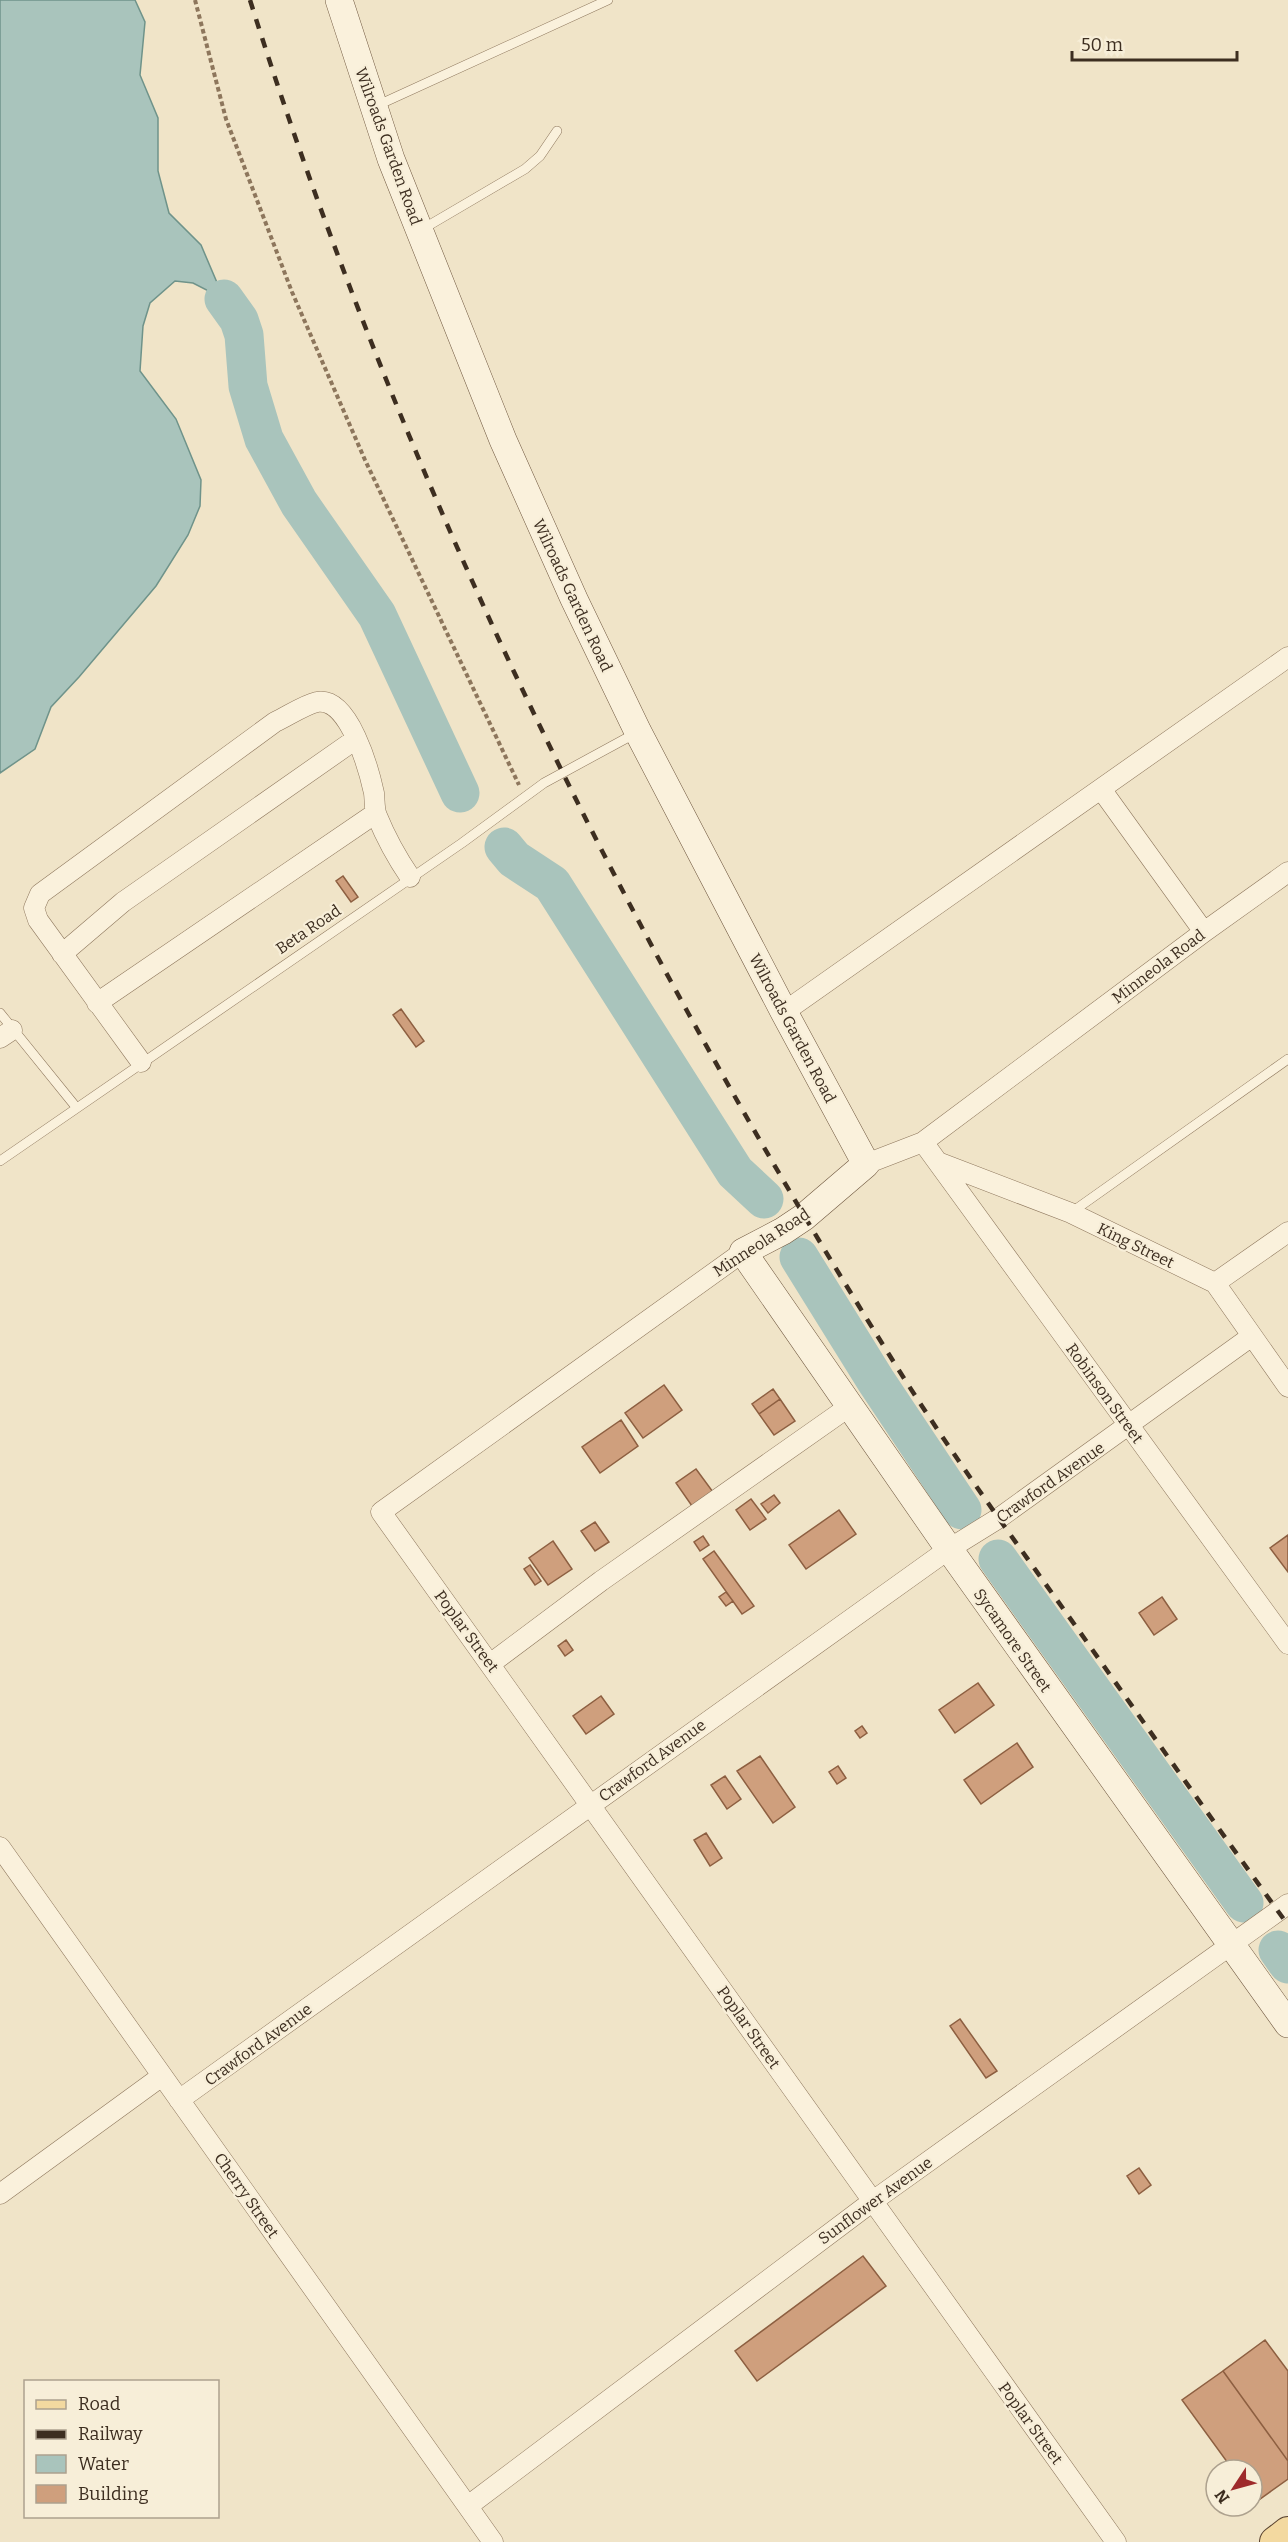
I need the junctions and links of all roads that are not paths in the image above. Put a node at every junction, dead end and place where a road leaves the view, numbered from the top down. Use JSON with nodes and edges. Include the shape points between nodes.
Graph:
{"nodes":[{"id":1,"x":339,"y":0,"type":"edge"},
{"id":2,"x":608,"y":0,"type":"edge"},
{"id":3,"x":374,"y":107,"type":"junction"},
{"id":4,"x":557,"y":131,"type":"dead end"},
{"id":5,"x":419,"y":231,"type":"junction"},
{"id":6,"x":1288,"y":657,"type":"edge"},
{"id":7,"x":638,"y":732,"type":"junction"},
{"id":8,"x":356,"y":739,"type":"junction"},
{"id":9,"x":1101,"y":789,"type":"junction"},
{"id":10,"x":376,"y":813,"type":"junction"},
{"id":11,"x":1288,"y":872,"type":"edge"},
{"id":12,"x":410,"y":877,"type":"junction"},
{"id":13,"x":1204,"y":932,"type":"junction"},
{"id":14,"x":62,"y":954,"type":"junction"},
{"id":15,"x":97,"y":1003,"type":"junction"},
{"id":16,"x":784,"y":1012,"type":"junction"},
{"id":17,"x":0,"y":1013,"type":"edge"},
{"id":18,"x":6,"y":1034,"type":"edge"},
{"id":19,"x":1288,"y":1059,"type":"edge"},
{"id":20,"x":141,"y":1062,"type":"junction"},
{"id":21,"x":76,"y":1107,"type":"junction"},
{"id":22,"x":923,"y":1142,"type":"junction"},
{"id":23,"x":0,"y":1161,"type":"edge"},
{"id":24,"x":938,"y":1162,"type":"junction"},
{"id":25,"x":866,"y":1164,"type":"junction"},
{"id":26,"x":1071,"y":1213,"type":"junction"},
{"id":27,"x":1288,"y":1232,"type":"edge"},
{"id":28,"x":743,"y":1252,"type":"junction"},
{"id":29,"x":1215,"y":1283,"type":"junction"},
{"id":30,"x":1252,"y":1336,"type":"junction"},
{"id":31,"x":1288,"y":1388,"type":"edge"},
{"id":32,"x":850,"y":1406,"type":"junction"},
{"id":33,"x":1130,"y":1426,"type":"junction"},
{"id":34,"x":381,"y":1512,"type":"joint"},
{"id":35,"x":949,"y":1549,"type":"junction"},
{"id":36,"x":1288,"y":1644,"type":"edge"},
{"id":37,"x":490,"y":1664,"type":"junction"},
{"id":38,"x":590,"y":1804,"type":"junction"},
{"id":39,"x":0,"y":1847,"type":"edge"},
{"id":40,"x":1288,"y":1904,"type":"edge"},
{"id":41,"x":1230,"y":1943,"type":"junction"},
{"id":42,"x":1288,"y":2024,"type":"edge"},
{"id":43,"x":162,"y":2076,"type":"junction"},
{"id":44,"x":179,"y":2100,"type":"junction"},
{"id":45,"x":0,"y":2194,"type":"edge"},
{"id":46,"x":873,"y":2201,"type":"junction"},
{"id":47,"x":468,"y":2506,"type":"junction"},
{"id":48,"x":1288,"y":2532,"type":"edge"},
{"id":49,"x":494,"y":2542,"type":"edge"},
{"id":50,"x":1116,"y":2542,"type":"edge"},
{"id":51,"x":1275,"y":2542,"type":"edge"}],
"edges":[{"from":1,"to":3,"type":"street","name":"Wilroads Garden Road"},
{"from":2,"to":3,"type":"lane"},
{"from":3,"to":5,"type":"street","name":"Wilroads Garden Road"},
{"from":4,"to":5,"type":"lane","via":[[540,156],[525,169]]},
{"from":5,"to":7,"type":"street","name":"Wilroads Garden Road","via":[[503,440]]},
{"from":6,"to":9,"type":"street"},
{"from":7,"to":12,"type":"lane","name":"Beta Road","via":[[552,778]]},
{"from":7,"to":16,"type":"street","name":"Wilroads Garden Road"},
{"from":8,"to":10,"type":"street","via":[[364,756]]},
{"from":8,"to":14,"type":"street","via":[[123,902]]},
{"from":8,"to":14,"type":"street","via":[[349,724],[333,705],[326,703],[318,702],[275,722],[40,894],[34,908],[38,920]]},
{"from":9,"to":13,"type":"street"},
{"from":9,"to":16,"type":"street"},
{"from":10,"to":12,"type":"street"},
{"from":10,"to":15,"type":"street"},
{"from":11,"to":13,"type":"street","name":"Minneola Road"},
{"from":12,"to":20,"type":"lane","name":"Beta Road"},
{"from":13,"to":22,"type":"street","name":"Minneola Road"},
{"from":14,"to":15,"type":"street"},
{"from":15,"to":20,"type":"street"},
{"from":16,"to":25,"type":"street","name":"Wilroads Garden Road"},
{"from":17,"to":18,"type":"lane"},
{"from":18,"to":21,"type":"lane"},
{"from":19,"to":26,"type":"lane"},
{"from":20,"to":21,"type":"lane","name":"Beta Road"},
{"from":21,"to":23,"type":"lane","name":"Beta Road"},
{"from":22,"to":24,"type":"street","name":"Robinson Street"},
{"from":22,"to":25,"type":"street","name":"Minneola Road"},
{"from":24,"to":26,"type":"street","name":"King Street"},
{"from":24,"to":33,"type":"street","name":"Robinson Street"},
{"from":25,"to":28,"type":"street","name":"Minneola Road","via":[[804,1217]]},
{"from":26,"to":29,"type":"street","name":"King Street"},
{"from":27,"to":29,"type":"street"},
{"from":28,"to":32,"type":"street","name":"Sycamore Street"},
{"from":28,"to":34,"type":"street","name":"Minneola Road"},
{"from":29,"to":30,"type":"street","name":"King Street"},
{"from":30,"to":31,"type":"street","name":"King Street"},
{"from":30,"to":33,"type":"street","name":"Crawford Avenue"},
{"from":32,"to":35,"type":"street","name":"Sycamore Street"},
{"from":32,"to":37,"type":"street"},
{"from":33,"to":35,"type":"street","name":"Crawford Avenue"},
{"from":33,"to":36,"type":"street","name":"Robinson Street"},
{"from":34,"to":37,"type":"street","name":"Poplar Street"},
{"from":35,"to":38,"type":"street","name":"Crawford Avenue"},
{"from":35,"to":41,"type":"street","name":"Sycamore Street"},
{"from":37,"to":38,"type":"street","name":"Poplar Street"},
{"from":38,"to":44,"type":"street","name":"Crawford Avenue"},
{"from":38,"to":46,"type":"street","name":"Poplar Street"},
{"from":39,"to":43,"type":"street","name":"Cherry Street"},
{"from":40,"to":41,"type":"street","name":"Sunflower Avenue"},
{"from":41,"to":42,"type":"street","name":"Sycamore Street"},
{"from":41,"to":46,"type":"street","name":"Sunflower Avenue"},
{"from":43,"to":44,"type":"street","name":"Cherry Street"},
{"from":43,"to":45,"type":"street"},
{"from":44,"to":47,"type":"street","name":"Cherry Street"},
{"from":46,"to":47,"type":"street","name":"Sunflower Avenue"},
{"from":46,"to":50,"type":"street","name":"Poplar Street"},
{"from":47,"to":49,"type":"street","name":"Cherry Street"},
{"from":48,"to":51,"type":"main road"}]}
